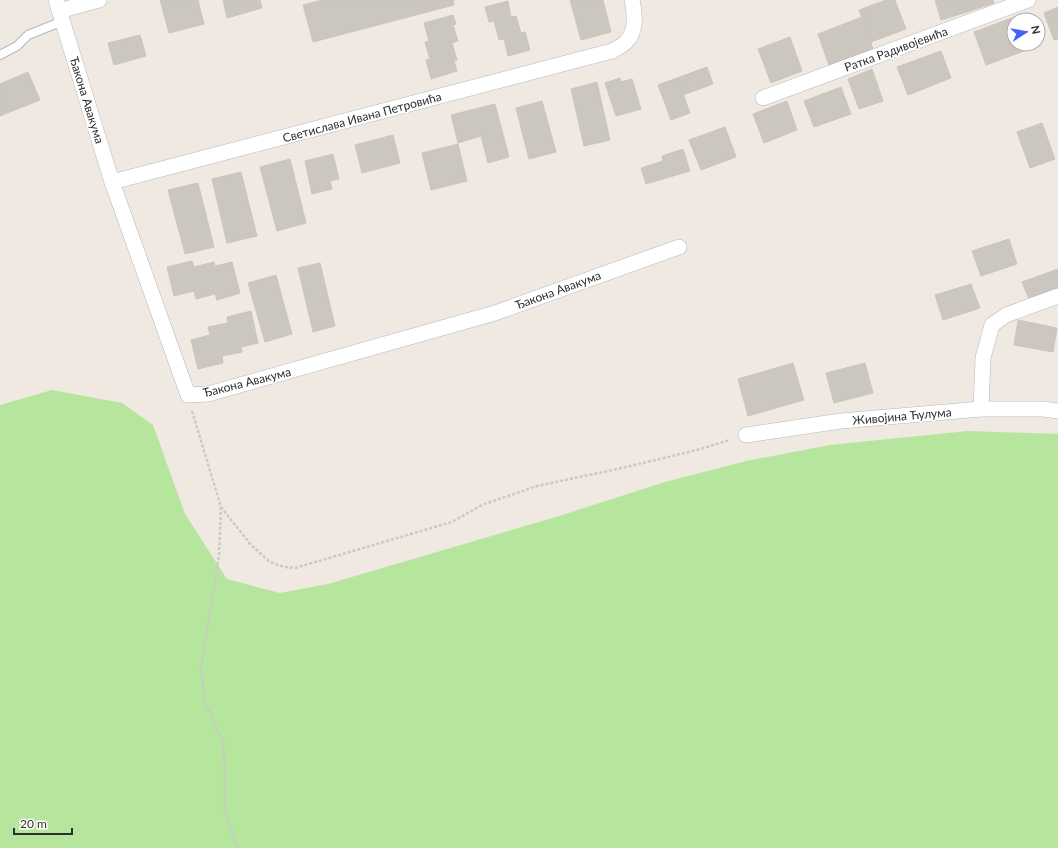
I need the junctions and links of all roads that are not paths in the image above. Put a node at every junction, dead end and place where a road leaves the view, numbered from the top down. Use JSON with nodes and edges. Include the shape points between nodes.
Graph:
{"nodes":[{"id":1,"x":99,"y":0,"type":"edge"},
{"id":2,"x":632,"y":0,"type":"edge"},
{"id":3,"x":1028,"y":0,"type":"edge"},
{"id":4,"x":59,"y":10,"type":"edge"},
{"id":5,"x":0,"y":55,"type":"edge"},
{"id":6,"x":763,"y":98,"type":"dead end"},
{"id":7,"x":112,"y":182,"type":"junction"},
{"id":8,"x":679,"y":247,"type":"dead end"},
{"id":9,"x":1058,"y":296,"type":"edge"},
{"id":10,"x":981,"y":409,"type":"junction"},
{"id":11,"x":1058,"y":411,"type":"edge"},
{"id":12,"x":746,"y":435,"type":"road end"}],
"edges":[{"from":1,"to":4,"type":"street"},
{"from":2,"to":7,"type":"street","name":"Светислава Ивана Петровића","via":[[635,11],[634,27],[627,42],[612,51]]},
{"from":3,"to":6,"type":"street","name":"Ратка Радивојевића"},
{"from":4,"to":5,"type":"lane","via":[[17,46]]},
{"from":4,"to":7,"type":"street","name":"Ђакона Авакума"},
{"from":7,"to":8,"type":"street","name":"Ђакона Авакума","via":[[188,395],[208,394],[496,313]]},
{"from":9,"to":10,"type":"street","via":[[1006,315],[992,325],[983,358]]},
{"from":10,"to":11,"type":"street","name":"Живојина Ћулума"},
{"from":10,"to":12,"type":"street","name":"Живојина Ћулума","via":[[841,421]]}]}
